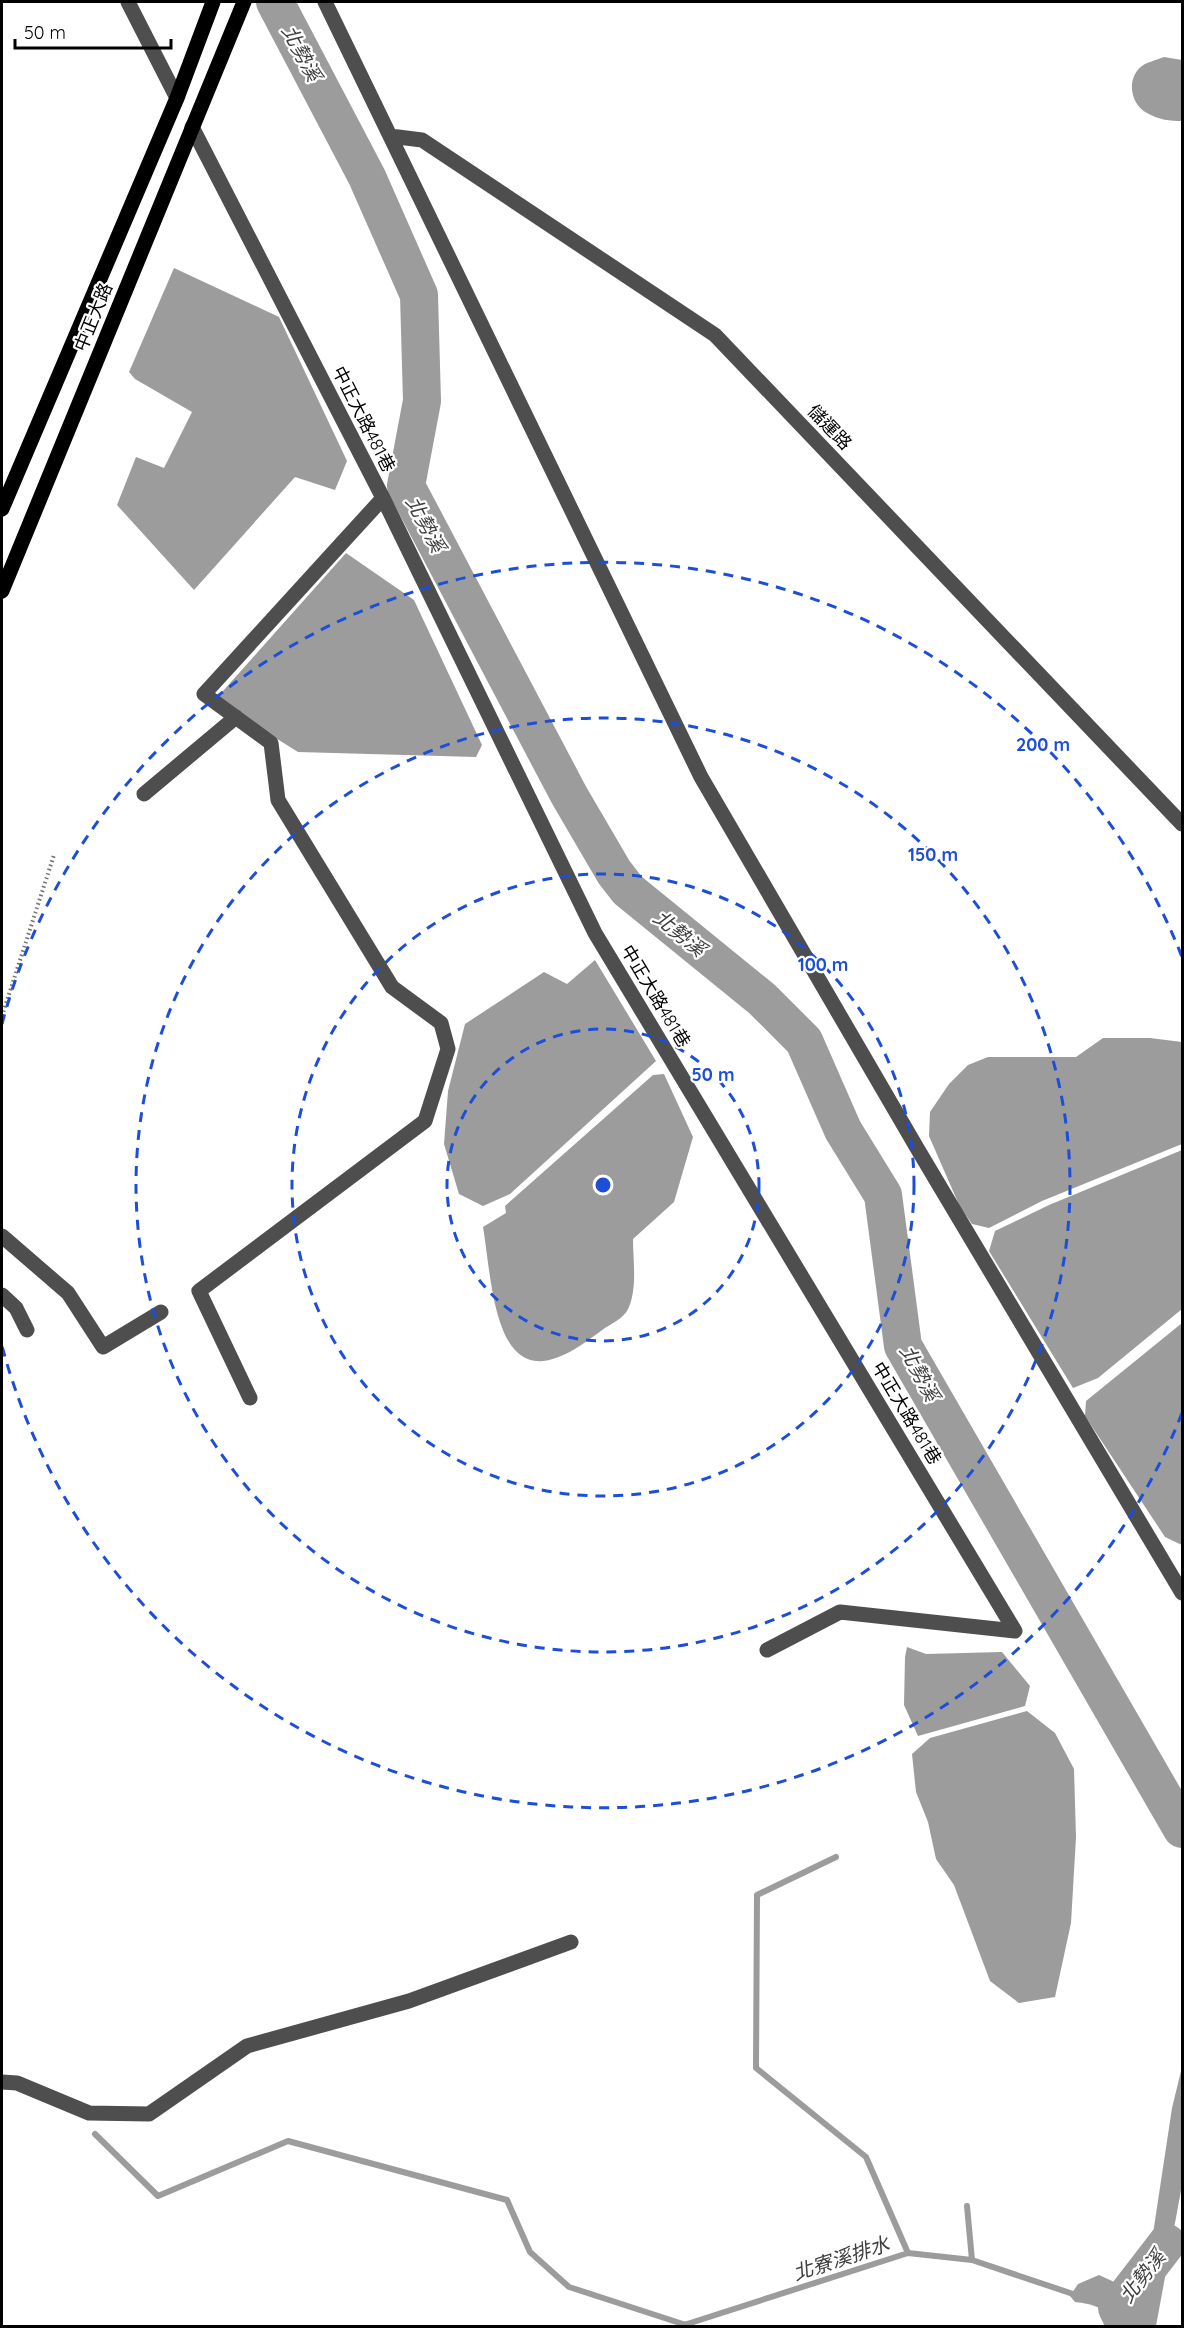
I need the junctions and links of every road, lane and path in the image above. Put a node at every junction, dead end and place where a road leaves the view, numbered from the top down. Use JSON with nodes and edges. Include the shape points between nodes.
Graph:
{"nodes":[{"id":1,"x":128,"y":2,"type":"edge"},
{"id":2,"x":213,"y":2,"type":"edge"},
{"id":3,"x":244,"y":2,"type":"edge"},
{"id":4,"x":325,"y":2,"type":"edge"},
{"id":5,"x":177,"y":98,"type":"junction"},
{"id":6,"x":192,"y":127,"type":"junction"},
{"id":7,"x":390,"y":136,"type":"junction"},
{"id":8,"x":383,"y":498,"type":"junction"},
{"id":9,"x":2,"y":509,"type":"edge"},
{"id":10,"x":2,"y":591,"type":"edge"},
{"id":11,"x":236,"y":717,"type":"junction"},
{"id":12,"x":144,"y":794,"type":"dead end"},
{"id":13,"x":1182,"y":824,"type":"edge"},
{"id":14,"x":54,"y":855,"type":"dead end"},
{"id":15,"x":2,"y":1016,"type":"edge"},
{"id":16,"x":2,"y":1236,"type":"edge"},
{"id":17,"x":2,"y":1295,"type":"edge"},
{"id":18,"x":161,"y":1312,"type":"dead end"},
{"id":19,"x":27,"y":1330,"type":"dead end"},
{"id":20,"x":250,"y":1398,"type":"dead end"},
{"id":21,"x":1182,"y":1593,"type":"edge"},
{"id":22,"x":768,"y":1650,"type":"dead end"},
{"id":23,"x":570,"y":1942,"type":"dead end"},
{"id":24,"x":2,"y":2082,"type":"edge"}],
"edges":[{"from":1,"to":5,"type":"lane"},
{"from":2,"to":5,"type":"main road","name":"中正大路"},
{"from":3,"to":6,"type":"main road","name":"中正大路"},
{"from":4,"to":7,"type":"lane"},
{"from":5,"to":9,"type":"main road","name":"中正大路"},
{"from":6,"to":8,"type":"lane","name":"中正大路481巷"},
{"from":6,"to":10,"type":"main road","name":"中正大路"},
{"from":7,"to":13,"type":"lane","name":"儲運路","via":[[422,140],[715,335]]},
{"from":7,"to":21,"type":"lane","via":[[701,777]]},
{"from":8,"to":11,"type":"lane","via":[[204,694]]},
{"from":8,"to":22,"type":"lane","name":"中正大路481巷","via":[[595,933],[1015,1631],[840,1612]]},
{"from":11,"to":12,"type":"lane"},
{"from":11,"to":20,"type":"lane","via":[[271,743],[278,800],[392,987],[441,1023],[448,1049],[425,1121],[200,1291]]},
{"from":14,"to":15,"type":"path"},
{"from":16,"to":18,"type":"lane","via":[[68,1293],[103,1347]]},
{"from":17,"to":19,"type":"lane","via":[[16,1308]]},
{"from":23,"to":24,"type":"lane","via":[[409,2001],[247,2046],[149,2114],[89,2113],[17,2083]]}]}
